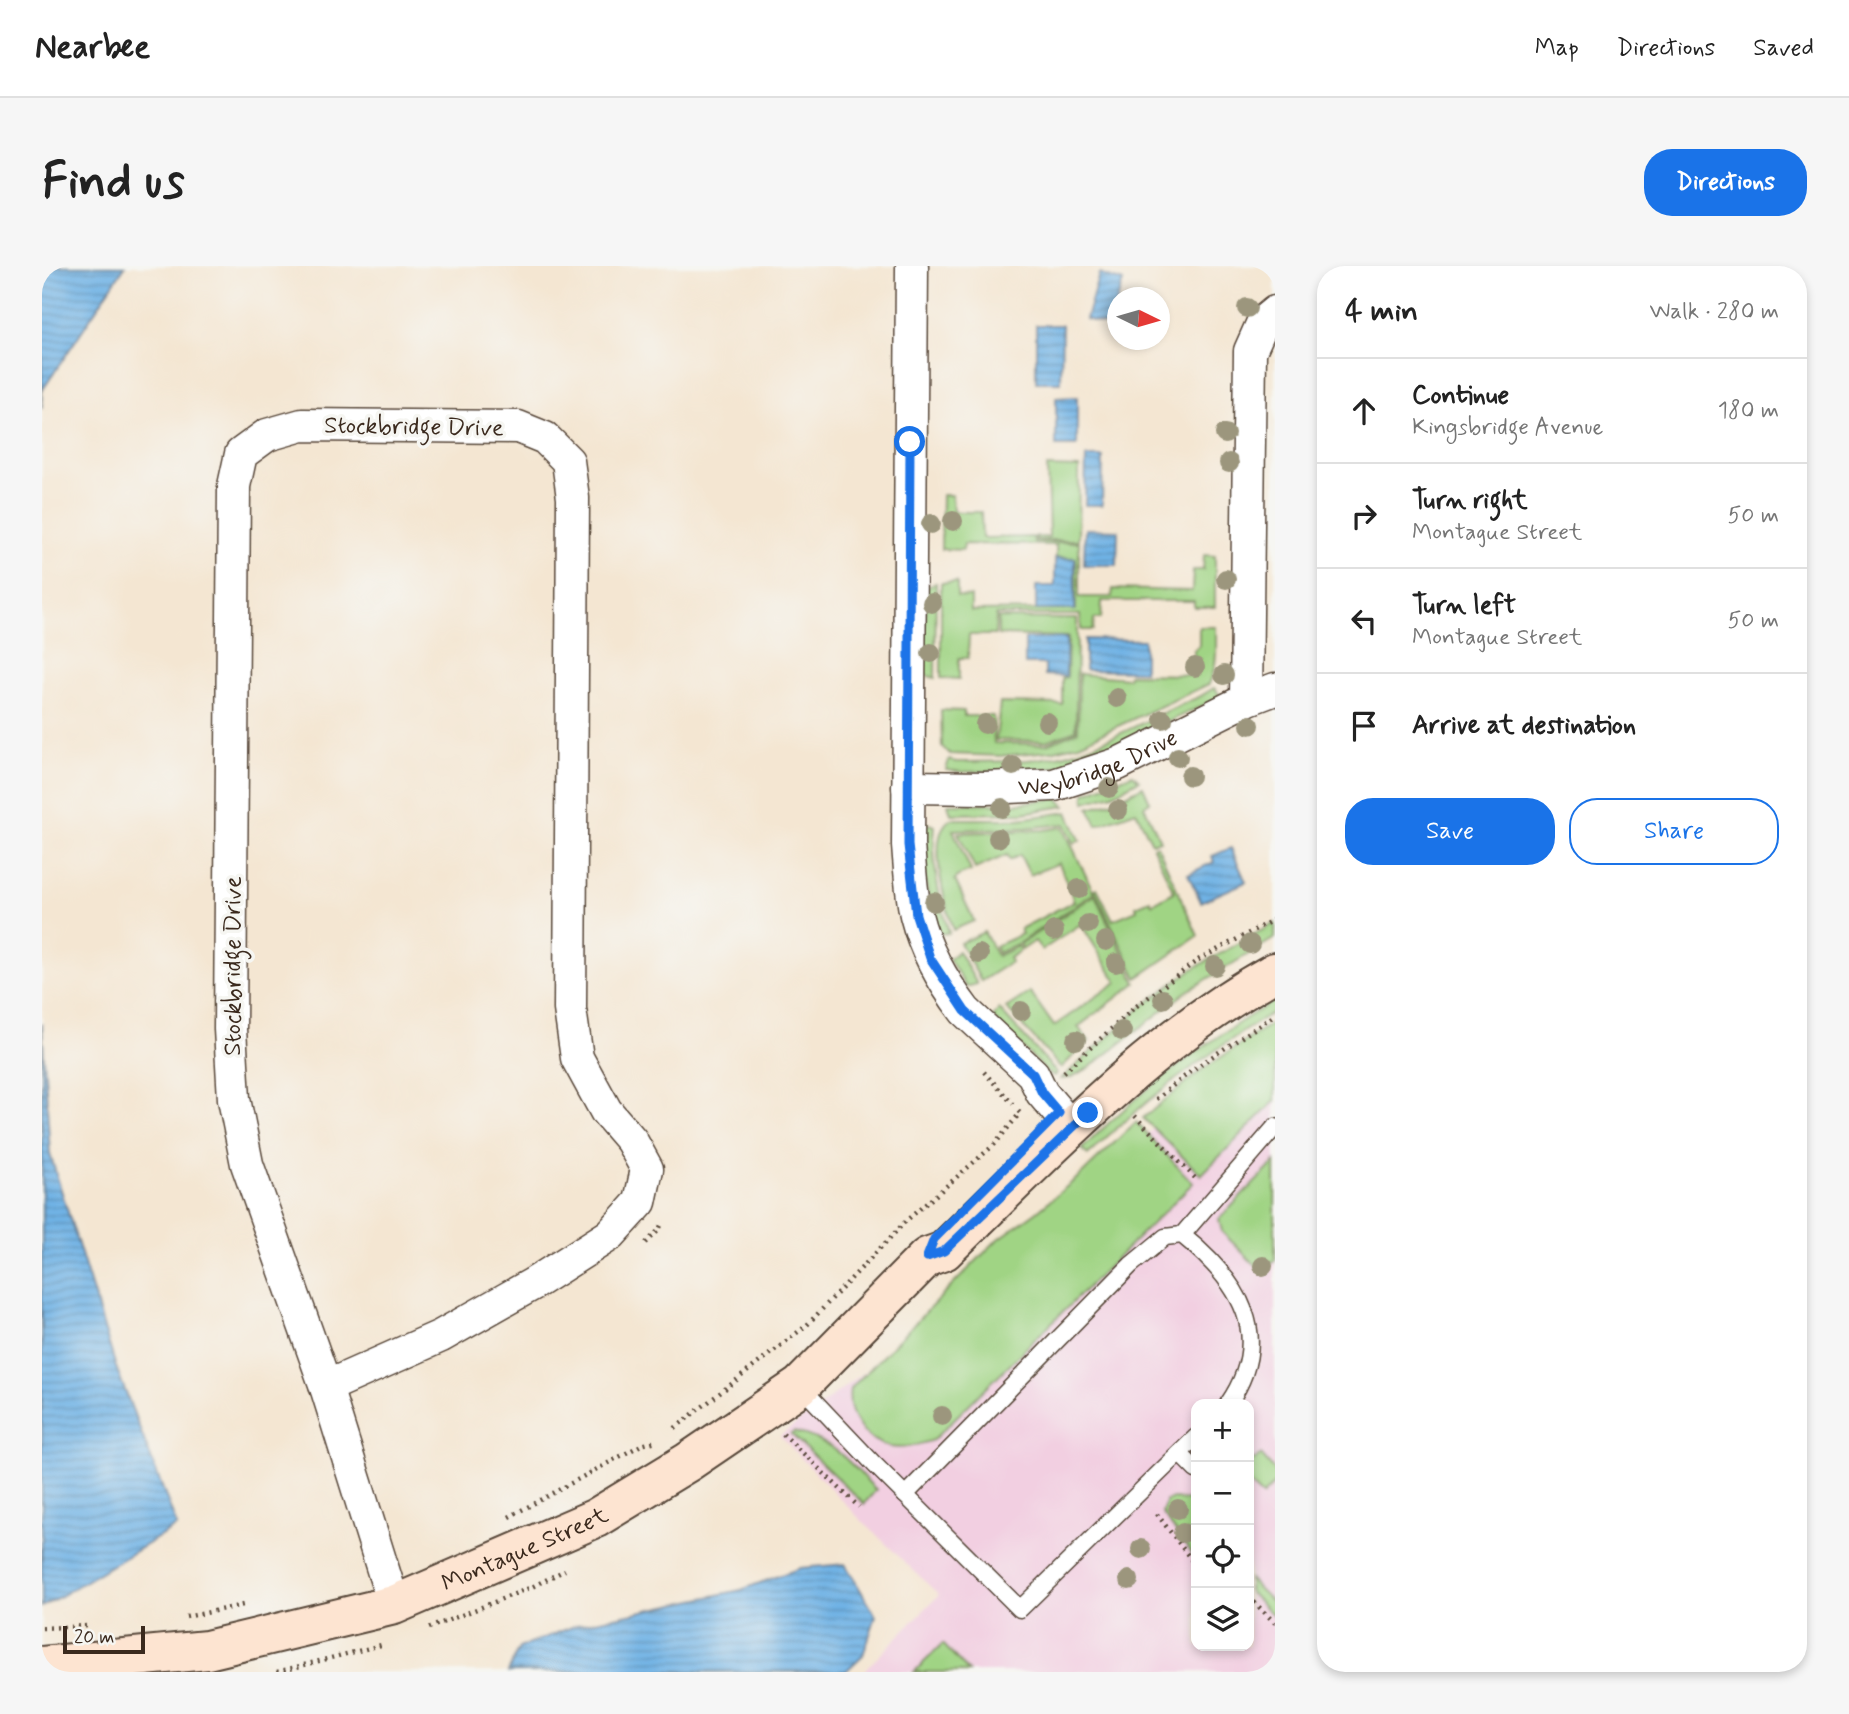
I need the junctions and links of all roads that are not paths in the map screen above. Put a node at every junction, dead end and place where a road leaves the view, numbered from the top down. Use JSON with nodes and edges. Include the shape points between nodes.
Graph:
{"nodes":[{"id":1,"x":912,"y":266,"type":"edge"},
{"id":2,"x":1275,"y":312,"type":"edge"},
{"id":3,"x":1261,"y":695,"type":"edge"},
{"id":4,"x":908,"y":787,"type":"junction"},
{"id":5,"x":1275,"y":951,"type":"edge"},
{"id":6,"x":1275,"y":972,"type":"edge"},
{"id":7,"x":1053,"y":1081,"type":"junction"},
{"id":8,"x":1275,"y":1127,"type":"edge"},
{"id":9,"x":1182,"y":1234,"type":"junction"},
{"id":10,"x":927,"y":1257,"type":"junction"},
{"id":11,"x":326,"y":1387,"type":"junction"},
{"id":12,"x":800,"y":1387,"type":"junction"},
{"id":13,"x":1233,"y":1399,"type":"edge"},
{"id":14,"x":1191,"y":1442,"type":"edge"},
{"id":15,"x":1180,"y":1454,"type":"junction"},
{"id":16,"x":1191,"y":1465,"type":"edge"},
{"id":17,"x":905,"y":1495,"type":"junction"},
{"id":18,"x":394,"y":1605,"type":"junction"},
{"id":19,"x":42,"y":1666,"type":"edge"}],
"edges":[{"from":1,"to":4,"type":"street"},
{"from":2,"to":3,"type":"street","via":[[1263,322],[1250,351]]},
{"from":3,"to":4,"type":"street","name":"Weybridge Drive","via":[[1118,764],[1054,785]]},
{"from":4,"to":7,"type":"street","via":[[908,845],[916,915],[930,958],[965,1011]]},
{"from":5,"to":7,"type":"street","name":"Montague Street","via":[[1146,1038]]},
{"from":6,"to":10,"type":"street","name":"Montague Street","via":[[1154,1054],[944,1251]]},
{"from":7,"to":10,"type":"street","name":"Montague Street","via":[[934,1239]]},
{"from":8,"to":9,"type":"lane"},
{"from":9,"to":13,"type":"lane","via":[[1247,1301],[1259,1332],[1258,1359],[1245,1387]]},
{"from":9,"to":17,"type":"lane","via":[[1165,1237],[1131,1265]]},
{"from":10,"to":12,"type":"street","name":"Montague Street"},
{"from":11,"to":11,"type":"street","name":"Stockbridge Drive","via":[[247,1164],[234,1099],[230,1029],[234,486],[241,454],[267,435],[302,425],[518,428],[545,438],[568,461],[573,498],[570,1009],[576,1058],[647,1169],[640,1202],[610,1235],[441,1336]]},
{"from":11,"to":18,"type":"street","name":"Stockbridge Drive"},
{"from":12,"to":17,"type":"lane"},
{"from":12,"to":18,"type":"street","name":"Montague Street","via":[[596,1518]]},
{"from":14,"to":15,"type":"lane"},
{"from":15,"to":16,"type":"lane"},
{"from":15,"to":17,"type":"lane","via":[[1020,1609]]},
{"from":18,"to":19,"type":"street","name":"Montague Street","via":[[207,1650]]}]}
